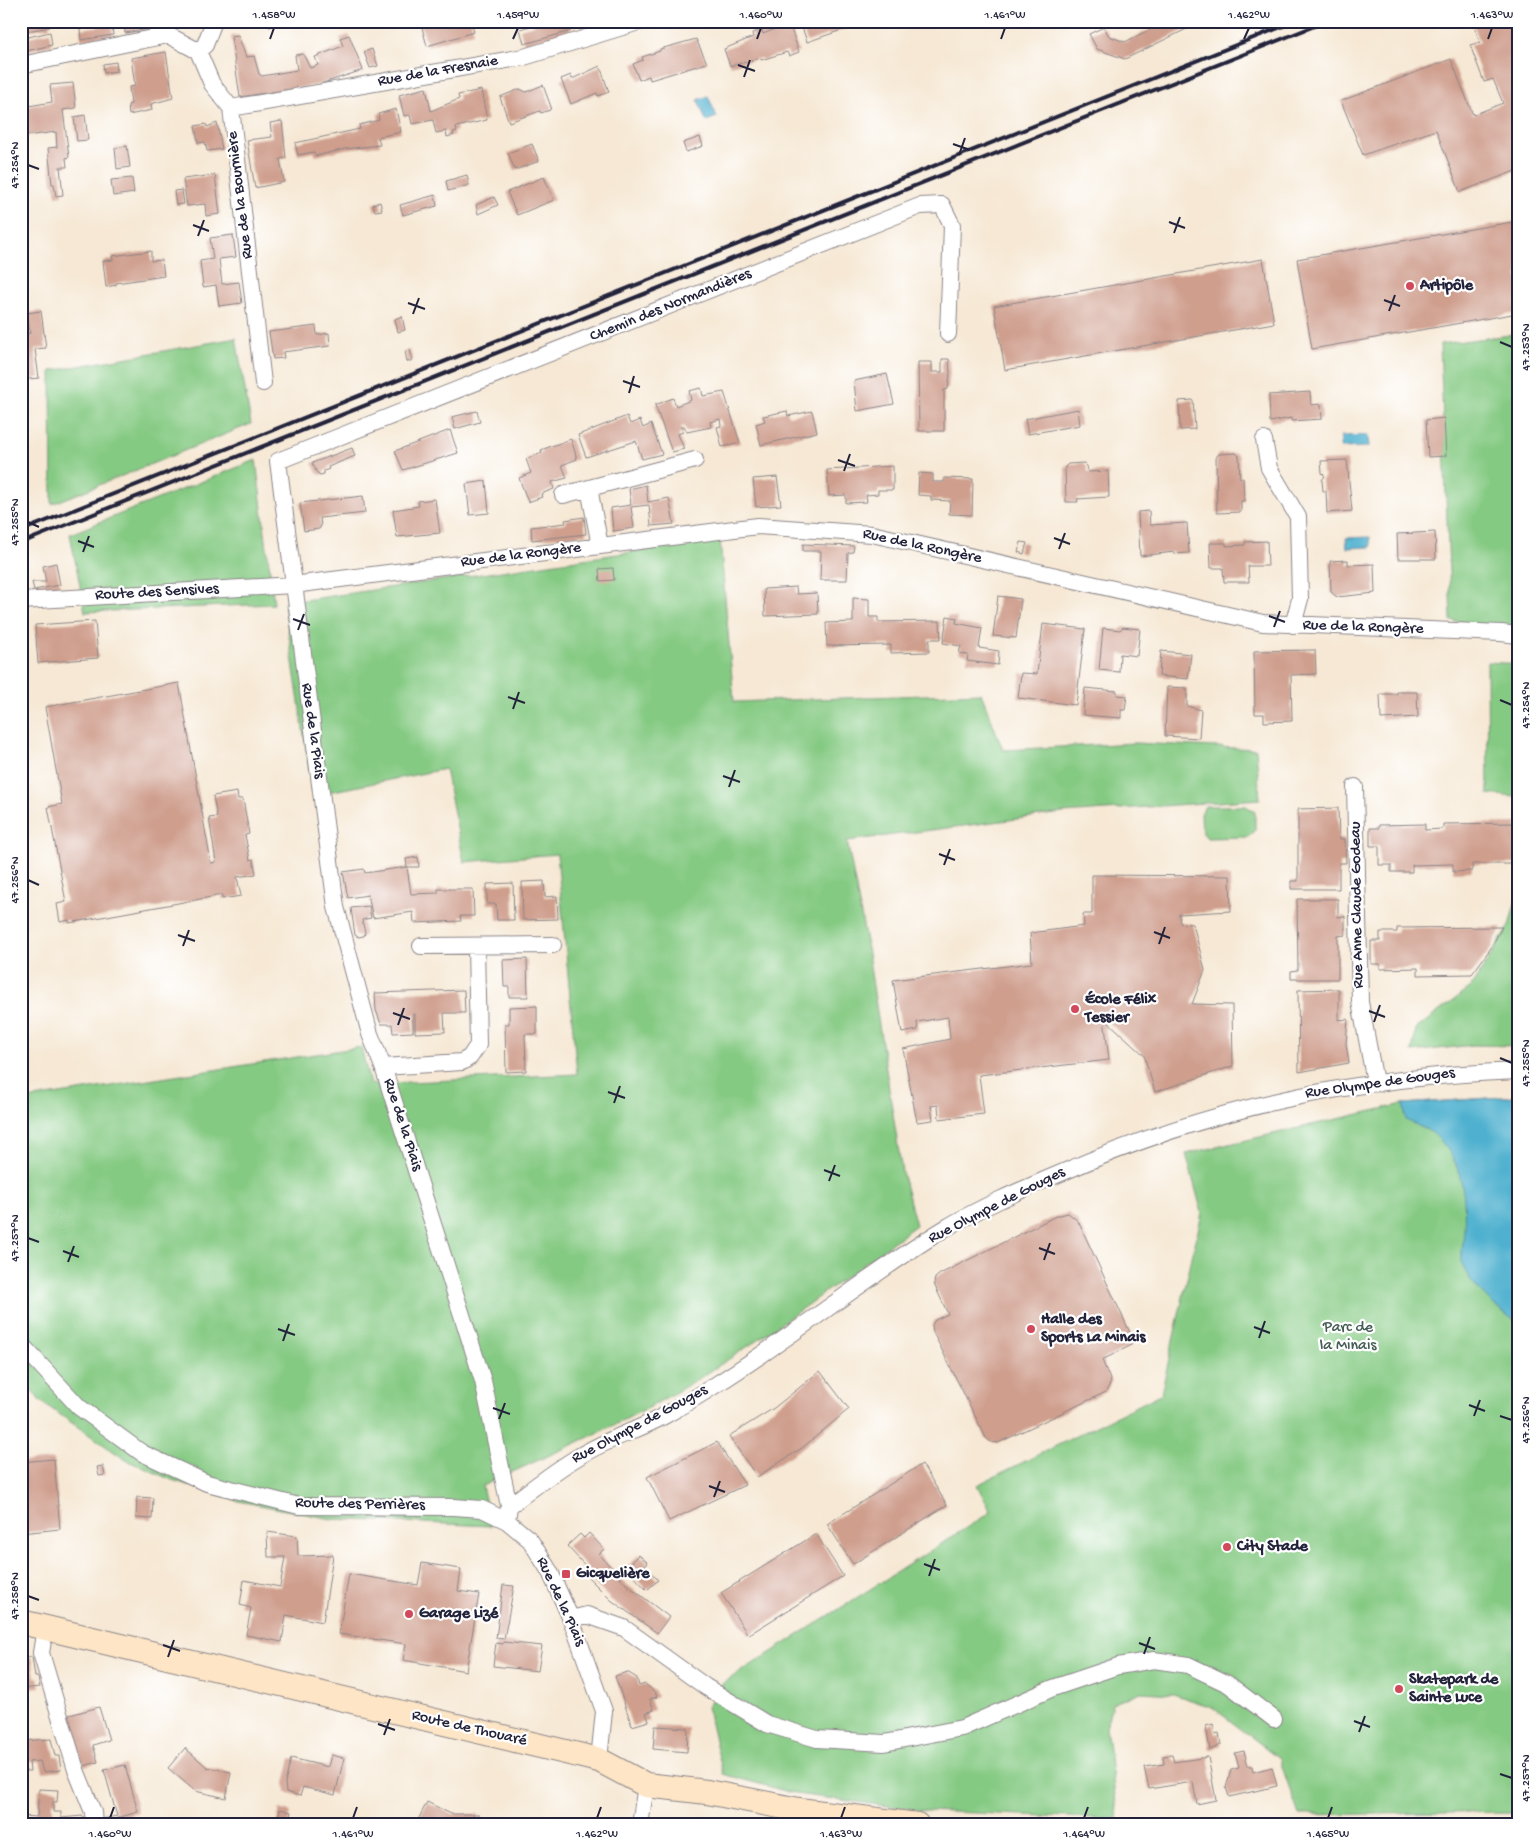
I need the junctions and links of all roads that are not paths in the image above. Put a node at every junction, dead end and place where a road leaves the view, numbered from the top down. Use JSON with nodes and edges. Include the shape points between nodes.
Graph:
{"nodes":[{"id":1,"x":214,"y":21,"type":"edge"},
{"id":2,"x":642,"y":21,"type":"edge"},
{"id":3,"x":198,"y":51,"type":"junction"},
{"id":4,"x":21,"y":65,"type":"edge"},
{"id":5,"x":231,"y":108,"type":"junction"},
{"id":6,"x":948,"y":334,"type":"dead end"},
{"id":7,"x":262,"y":383,"type":"dead end"},
{"id":8,"x":1264,"y":440,"type":"dead end"},
{"id":9,"x":695,"y":460,"type":"dead end"},
{"id":10,"x":278,"y":461,"type":"joint"},
{"id":11,"x":589,"y":488,"type":"junction"},
{"id":12,"x":563,"y":495,"type":"dead end"},
{"id":13,"x":600,"y":546,"type":"junction"},
{"id":14,"x":293,"y":585,"type":"junction"},
{"id":15,"x":21,"y":601,"type":"edge"},
{"id":16,"x":1293,"y":625,"type":"junction"},
{"id":17,"x":1518,"y":636,"type":"edge"},
{"id":18,"x":1355,"y":787,"type":"dead end"},
{"id":19,"x":421,"y":946,"type":"dead end"},
{"id":20,"x":476,"y":946,"type":"junction"},
{"id":21,"x":553,"y":946,"type":"dead end"},
{"id":22,"x":383,"y":1067,"type":"junction"},
{"id":23,"x":1518,"y":1071,"type":"edge"},
{"id":24,"x":1376,"y":1082,"type":"junction"},
{"id":25,"x":21,"y":1344,"type":"edge"},
{"id":26,"x":508,"y":1513,"type":"junction"},
{"id":27,"x":571,"y":1619,"type":"junction"},
{"id":28,"x":21,"y":1622,"type":"edge"},
{"id":29,"x":45,"y":1628,"type":"junction"},
{"id":30,"x":1274,"y":1718,"type":"dead end"},
{"id":31,"x":599,"y":1760,"type":"junction"},
{"id":32,"x":646,"y":1785,"type":"junction"},
{"id":33,"x":94,"y":1825,"type":"edge"},
{"id":34,"x":640,"y":1825,"type":"edge"},
{"id":35,"x":918,"y":1825,"type":"edge"}],
"edges":[{"from":1,"to":3,"type":"street","via":[[205,45]]},
{"from":2,"to":5,"type":"street","name":"Rue de la Fresnaie","via":[[524,57]]},
{"from":3,"to":4,"type":"street","via":[[168,35]]},
{"from":3,"to":5,"type":"street","name":"Rue de la Bournière","via":[[212,84]]},
{"from":5,"to":7,"type":"street","name":"Rue de la Bournière"},
{"from":6,"to":10,"type":"street","name":"Chemin des Normandières","via":[[952,225],[942,205],[920,206]]},
{"from":8,"to":16,"type":"street","via":[[1268,468],[1298,517],[1300,598]]},
{"from":9,"to":11,"type":"street"},
{"from":10,"to":14,"type":"street","name":"Rue de la Piais"},
{"from":11,"to":12,"type":"street"},
{"from":11,"to":13,"type":"street"},
{"from":13,"to":14,"type":"street","name":"Rue de la Rongère"},
{"from":13,"to":16,"type":"street","name":"Rue de la Rongère","via":[[758,526],[872,534],[1263,623]]},
{"from":14,"to":15,"type":"street","name":"Route des Sensives"},
{"from":14,"to":22,"type":"street","name":"Rue de la Piais","via":[[336,907],[370,1034]]},
{"from":16,"to":17,"type":"street","name":"Rue de la Rongère"},
{"from":18,"to":24,"type":"street","name":"Rue Anne Claude Godeau","via":[[1360,1002]]},
{"from":19,"to":20,"type":"street"},
{"from":20,"to":21,"type":"street"},
{"from":20,"to":22,"type":"street","via":[[478,1045],[470,1057],[462,1062]]},
{"from":22,"to":26,"type":"street","name":"Rue de la Piais","via":[[483,1381]]},
{"from":23,"to":24,"type":"street","name":"Rue Olympe de Gouges","via":[[1457,1073]]},
{"from":24,"to":26,"type":"street","name":"Rue Olympe de Gouges","via":[[1246,1107],[1083,1163],[1007,1197],[946,1228],[718,1384],[664,1416],[579,1456]]},
{"from":25,"to":26,"type":"street","name":"Route des Perrières","via":[[79,1408],[142,1453],[207,1483],[300,1506],[454,1507]]},
{"from":26,"to":27,"type":"street","name":"Rue de la Piais","via":[[550,1572]]},
{"from":27,"to":30,"type":"street","via":[[587,1615],[624,1628],[706,1687],[767,1724],[817,1739],[884,1743],[962,1728],[1053,1688],[1118,1666],[1154,1660],[1188,1665],[1228,1684]]},
{"from":27,"to":31,"type":"street","name":"Rue de la Piais","via":[[604,1711]]},
{"from":28,"to":29,"type":"street","name":"Route de Thouaré"},
{"from":29,"to":31,"type":"street","name":"Route de Thouaré"},
{"from":29,"to":33,"type":"street","via":[[41,1653],[76,1770],[93,1812]]},
{"from":31,"to":32,"type":"street","name":"Route de Thouaré"},
{"from":32,"to":34,"type":"street"},
{"from":32,"to":35,"type":"street","name":"Route de Thouaré"}]}
